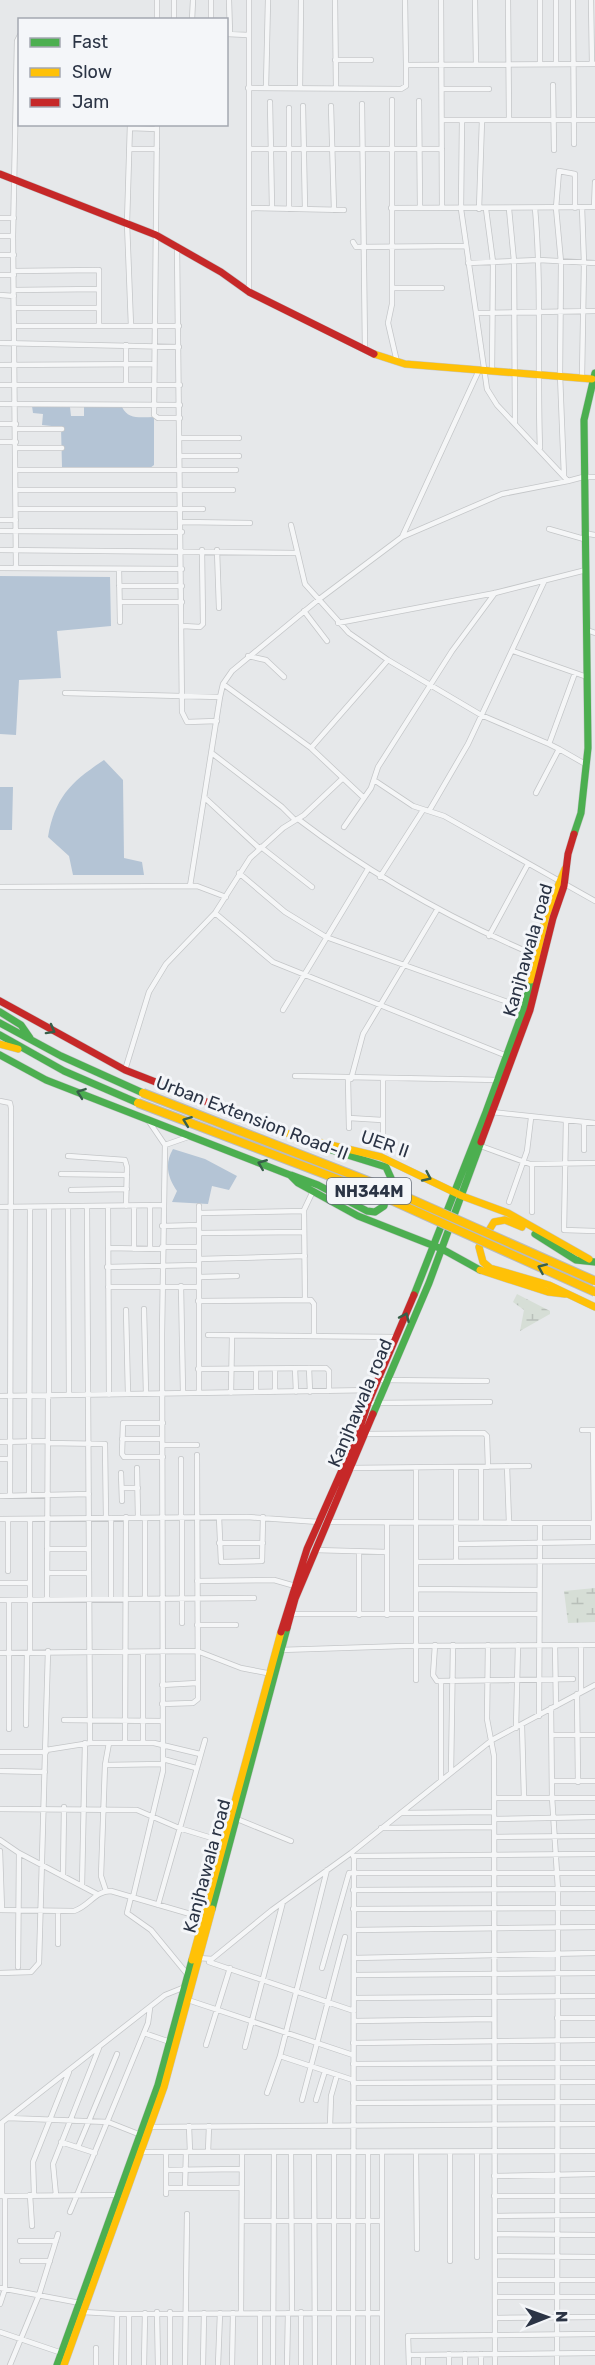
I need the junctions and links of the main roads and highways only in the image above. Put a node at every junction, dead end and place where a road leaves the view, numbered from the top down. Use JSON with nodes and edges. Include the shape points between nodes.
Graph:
{"nodes":[{"id":1,"x":0,"y":174,"type":"edge"},
{"id":2,"x":593,"y":381,"type":"edge"},
{"id":3,"x":591,"y":631,"type":"edge"},
{"id":4,"x":592,"y":749,"type":"edge"},
{"id":5,"x":0,"y":1001,"type":"edge"},
{"id":6,"x":0,"y":1012,"type":"edge"},
{"id":7,"x":0,"y":1023,"type":"edge"},
{"id":8,"x":0,"y":1035,"type":"edge"},
{"id":9,"x":32,"y":1041,"type":"junction"},
{"id":10,"x":0,"y":1044,"type":"edge"},
{"id":11,"x":27,"y":1051,"type":"junction"},
{"id":12,"x":0,"y":1055,"type":"edge"},
{"id":13,"x":297,"y":1137,"type":"junction"},
{"id":14,"x":290,"y":1175,"type":"junction"},
{"id":15,"x":458,"y":1193,"type":"junction"},
{"id":16,"x":438,"y":1247,"type":"junction"},
{"id":17,"x":592,"y":1261,"type":"edge"},
{"id":18,"x":595,"y":1281,"type":"edge"},
{"id":19,"x":595,"y":1292,"type":"edge"},
{"id":20,"x":565,"y":1294,"type":"junction"},
{"id":21,"x":595,"y":1307,"type":"edge"},
{"id":22,"x":383,"y":1380,"type":"junction"},
{"id":23,"x":373,"y":1403,"type":"junction"},
{"id":24,"x":311,"y":1550,"type":"junction"},
{"id":25,"x":289,"y":1614,"type":"junction"},
{"id":26,"x":272,"y":1674,"type":"junction"},
{"id":27,"x":227,"y":1843,"type":"junction"},
{"id":28,"x":185,"y":1999,"type":"junction"},
{"id":29,"x":145,"y":2129,"type":"junction"},
{"id":30,"x":122,"y":2196,"type":"junction"},
{"id":31,"x":83,"y":2306,"type":"junction"},
{"id":32,"x":57,"y":2365,"type":"edge"},
{"id":33,"x":64,"y":2365,"type":"edge"}],
"edges":[{"from":1,"to":2,"type":"main road","via":[[156,235],[249,292],[397,362]]},
{"from":2,"to":3,"type":"main road","name":"Kanjhawala road","via":[[584,420],[583,477]]},
{"from":3,"to":4,"type":"main road","name":"Kanjhawala road","via":[[588,677]]},
{"from":4,"to":15,"type":"main road","name":"Kanjhawala road","via":[[581,813],[527,1009]]},
{"from":5,"to":13,"type":"main road","name":"UER II","one_way":true,"via":[[124,1070]]},
{"from":6,"to":9,"type":"main road","via":[[21,1024]]},
{"from":7,"to":9,"type":"main road","name":"Urban Extension Road-II","number":"NH344M"},
{"from":8,"to":11,"type":"main road","name":"Urban Extension Road-II","number":"NH344M"},
{"from":9,"to":18,"type":"main road","name":"Urban Extension Road-II","number":"NH344M","bridge":true,"via":[[107,1079],[386,1188]]},
{"from":10,"to":11,"type":"main road"},
{"from":19,"to":11,"type":"main road","name":"Urban Extension Road-II","number":"NH344M","one_way":true,"bridge":true,"via":[[382,1196],[138,1103]]},
{"from":14,"to":12,"type":"main road","one_way":true,"via":[[46,1080]]},
{"from":13,"to":14,"type":"main road","via":[[380,1163],[392,1178],[384,1206],[375,1212]]},
{"from":13,"to":15,"type":"main road","name":"UER II","one_way":true,"via":[[381,1157]]},
{"from":14,"to":16,"type":"main road","via":[[358,1216]]},
{"from":15,"to":16,"type":"main road","name":"Kanjhawala road"},
{"from":15,"to":17,"type":"main road","name":"UER II","via":[[508,1213]]},
{"from":16,"to":20,"type":"main road","via":[[481,1271]]},
{"from":16,"to":22,"type":"main road","name":"Kanjhawala road"},
{"from":22,"to":16,"type":"main road","name":"Kanjhawala road","one_way":true,"via":[[396,1337]]},
{"from":17,"to":20,"type":"main road","via":[[576,1260],[516,1223],[502,1219],[489,1226],[479,1248],[483,1262],[490,1268],[549,1285]]},
{"from":20,"to":21,"type":"main road"},
{"from":22,"to":23,"type":"main road","name":"Kanjhawala road"},
{"from":22,"to":23,"type":"main road","name":"Kanjhawala road","via":[[374,1390]]},
{"from":23,"to":24,"type":"main road","name":"Kanjhawala road"},
{"from":24,"to":25,"type":"main road","name":"Kanjhawala road"},
{"from":24,"to":25,"type":"main road","name":"Kanjhawala road","via":[[295,1586]]},
{"from":25,"to":26,"type":"main road","name":"Kanjhawala road"},
{"from":26,"to":27,"type":"main road","name":"Kanjhawala road"},
{"from":26,"to":27,"type":"main road","name":"Kanjhawala road","via":[[237,1819]]},
{"from":27,"to":28,"type":"main road","name":"Kanjhawala road"},
{"from":27,"to":28,"type":"main road","name":"Kanjhawala road","via":[[185,1987]]},
{"from":28,"to":29,"type":"main road","name":"Kanjhawala road"},
{"from":28,"to":29,"type":"main road","name":"Kanjhawala road"},
{"from":29,"to":30,"type":"main road","name":"Kanjhawala road"},
{"from":29,"to":30,"type":"main road","name":"Kanjhawala road","via":[[141,2152]]},
{"from":30,"to":31,"type":"main road","name":"Kanjhawala road"},
{"from":31,"to":32,"type":"main road","name":"Kanjhawala road"},
{"from":31,"to":33,"type":"main road","name":"Kanjhawala road"}]}
